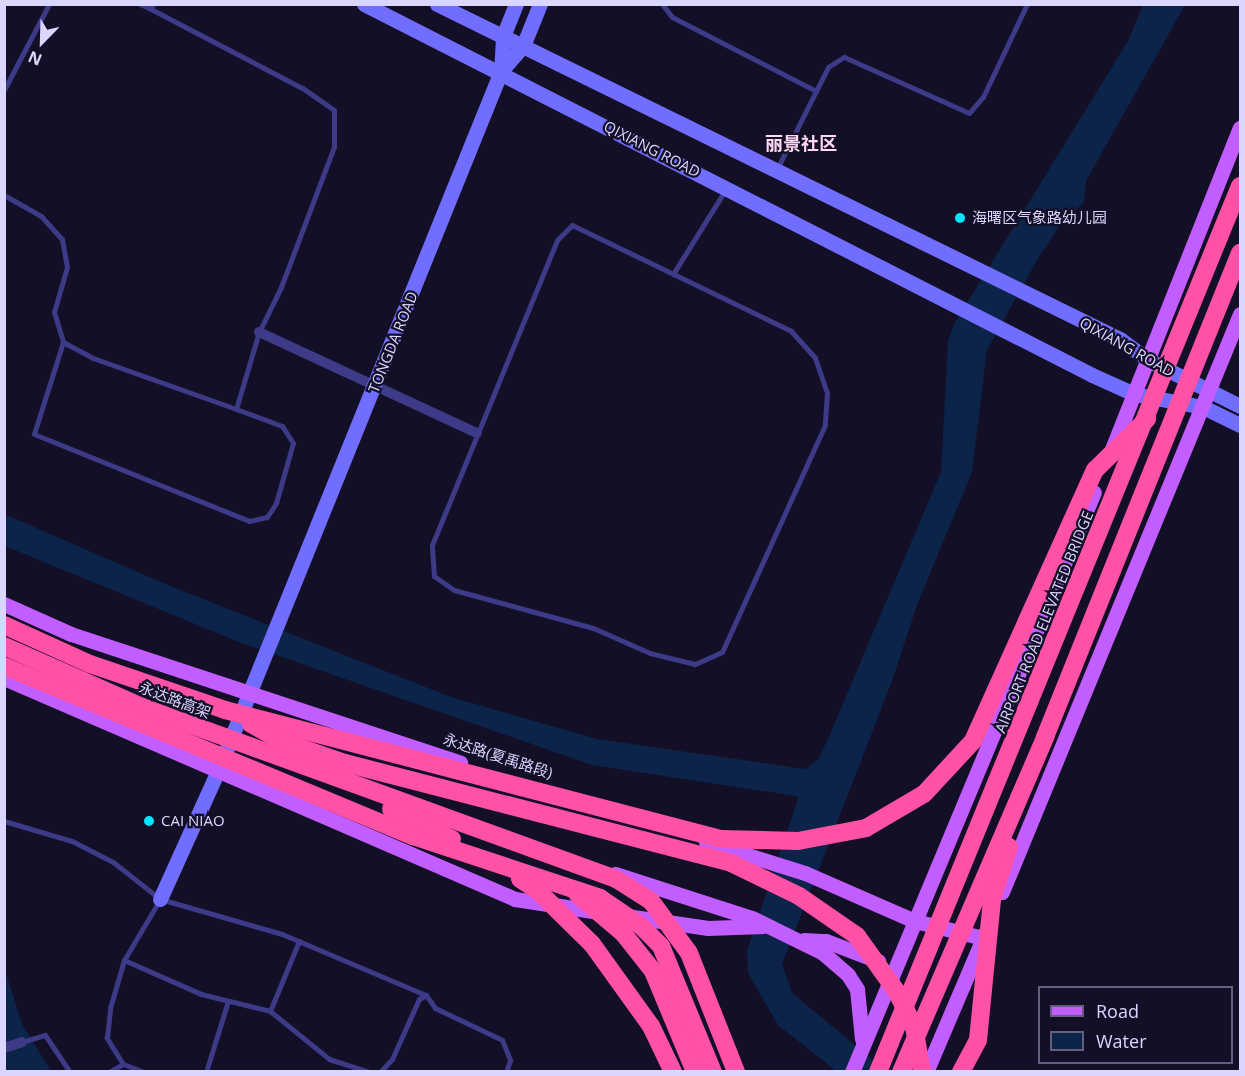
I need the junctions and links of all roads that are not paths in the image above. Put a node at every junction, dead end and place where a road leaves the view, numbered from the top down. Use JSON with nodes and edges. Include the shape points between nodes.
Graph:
{"nodes":[{"id":1,"x":49,"y":4,"type":"edge"},
{"id":2,"x":140,"y":4,"type":"edge"},
{"id":3,"x":364,"y":4,"type":"edge"},
{"id":4,"x":437,"y":4,"type":"edge"},
{"id":5,"x":516,"y":4,"type":"edge"},
{"id":6,"x":540,"y":4,"type":"edge"},
{"id":7,"x":662,"y":4,"type":"edge"},
{"id":8,"x":1027,"y":4,"type":"edge"},
{"id":9,"x":152,"y":7,"type":"edge"},
{"id":10,"x":503,"y":37,"type":"junction"},
{"id":11,"x":523,"y":46,"type":"junction"},
{"id":12,"x":501,"y":71,"type":"junction"},
{"id":13,"x":4,"y":90,"type":"edge"},
{"id":14,"x":816,"y":92,"type":"junction"},
{"id":15,"x":1240,"y":128,"type":"edge"},
{"id":16,"x":776,"y":170,"type":"junction"},
{"id":17,"x":1240,"y":186,"type":"edge"},
{"id":18,"x":727,"y":187,"type":"junction"},
{"id":19,"x":4,"y":195,"type":"edge"},
{"id":20,"x":1240,"y":253,"type":"edge"},
{"id":21,"x":673,"y":274,"type":"junction"},
{"id":22,"x":1240,"y":314,"type":"edge"},
{"id":23,"x":259,"y":332,"type":"junction"},
{"id":24,"x":63,"y":342,"type":"junction"},
{"id":25,"x":1148,"y":360,"type":"junction"},
{"id":26,"x":374,"y":387,"type":"junction"},
{"id":27,"x":1209,"y":392,"type":"junction"},
{"id":28,"x":1134,"y":394,"type":"junction"},
{"id":29,"x":1240,"y":406,"type":"edge"},
{"id":30,"x":1203,"y":407,"type":"junction"},
{"id":31,"x":236,"y":409,"type":"junction"},
{"id":32,"x":1147,"y":419,"type":"junction"},
{"id":33,"x":1240,"y":425,"type":"edge"},
{"id":34,"x":477,"y":433,"type":"junction"},
{"id":35,"x":4,"y":604,"type":"edge"},
{"id":36,"x":4,"y":625,"type":"edge"},
{"id":37,"x":4,"y":646,"type":"edge"},
{"id":38,"x":4,"y":657,"type":"edge"},
{"id":39,"x":4,"y":666,"type":"edge"},
{"id":40,"x":4,"y":678,"type":"edge"},
{"id":41,"x":247,"y":694,"type":"junction"},
{"id":42,"x":225,"y":710,"type":"junction"},
{"id":43,"x":1045,"y":737,"type":"junction"},
{"id":44,"x":227,"y":747,"type":"junction"},
{"id":45,"x":217,"y":773,"type":"junction"},
{"id":46,"x":336,"y":781,"type":"junction"},
{"id":47,"x":4,"y":820,"type":"edge"},
{"id":48,"x":570,"y":888,"type":"junction"},
{"id":49,"x":160,"y":899,"type":"junction"},
{"id":50,"x":915,"y":921,"type":"junction"},
{"id":51,"x":758,"y":922,"type":"junction"},
{"id":52,"x":983,"y":938,"type":"junction"},
{"id":53,"x":801,"y":940,"type":"junction"},
{"id":54,"x":299,"y":941,"type":"junction"},
{"id":55,"x":124,"y":960,"type":"junction"},
{"id":56,"x":895,"y":968,"type":"junction"},
{"id":57,"x":426,"y":995,"type":"junction"},
{"id":58,"x":228,"y":1001,"type":"junction"},
{"id":59,"x":270,"y":1011,"type":"junction"},
{"id":60,"x":22,"y":1042,"type":"joint"},
{"id":61,"x":4,"y":1048,"type":"edge"},
{"id":62,"x":860,"y":1052,"type":"junction"},
{"id":63,"x":123,"y":1064,"type":"junction"},
{"id":64,"x":366,"y":1070,"type":"edge"},
{"id":65,"x":70,"y":1071,"type":"edge"},
{"id":66,"x":109,"y":1071,"type":"edge"},
{"id":67,"x":144,"y":1071,"type":"edge"},
{"id":68,"x":206,"y":1071,"type":"edge"},
{"id":69,"x":380,"y":1071,"type":"edge"},
{"id":70,"x":506,"y":1071,"type":"edge"},
{"id":71,"x":673,"y":1071,"type":"edge"},
{"id":72,"x":695,"y":1071,"type":"edge"},
{"id":73,"x":713,"y":1071,"type":"edge"},
{"id":74,"x":736,"y":1071,"type":"edge"},
{"id":75,"x":852,"y":1071,"type":"edge"},
{"id":76,"x":878,"y":1071,"type":"edge"},
{"id":77,"x":901,"y":1071,"type":"edge"},
{"id":78,"x":924,"y":1071,"type":"edge"},
{"id":79,"x":961,"y":1071,"type":"edge"}],
"edges":[{"from":1,"to":13,"type":"lane"},
{"from":2,"to":9,"type":"lane"},
{"from":3,"to":12,"type":"street","name":"QIXIANG ROAD"},
{"from":4,"to":10,"type":"street"},
{"from":5,"to":10,"type":"street","name":"TONGDA ROAD"},
{"from":6,"to":11,"type":"street","name":"TONGDA ROAD"},
{"from":7,"to":14,"type":"lane","via":[[672,17]]},
{"from":8,"to":14,"type":"lane","via":[[983,97],[969,113],[844,57],[828,67]]},
{"from":9,"to":23,"type":"lane","via":[[302,88],[334,110],[334,147],[281,287]]},
{"from":10,"to":11,"type":"street"},
{"from":10,"to":12,"type":"street","name":"TONGDA ROAD"},
{"from":11,"to":12,"type":"street","name":"TONGDA ROAD"},
{"from":11,"to":16,"type":"street"},
{"from":12,"to":18,"type":"street","name":"QIXIANG ROAD"},
{"from":12,"to":26,"type":"street","name":"TONGDA ROAD"},
{"from":14,"to":16,"type":"lane"},
{"from":15,"to":25,"type":"main road"},
{"from":16,"to":25,"type":"street","name":"QIXIANG ROAD","via":[[1120,339]]},
{"from":17,"to":32,"type":"highway","name":"AIRPORT ROAD ELEVATED BRIDGE","bridge":true},
{"from":18,"to":21,"type":"lane"},
{"from":18,"to":28,"type":"street","name":"QIXIANG ROAD"},
{"from":19,"to":24,"type":"lane","via":[[41,216],[62,240],[67,267],[54,312]]},
{"from":20,"to":43,"type":"highway","bridge":true},
{"from":21,"to":34,"type":"lane","via":[[572,225],[557,240]]},
{"from":21,"to":34,"type":"lane","via":[[791,331],[815,358],[827,393],[825,425],[722,652],[696,664],[650,652],[593,628],[454,590],[434,576],[432,545]]},
{"from":22,"to":27,"type":"main road"},
{"from":23,"to":26,"type":"street"},
{"from":23,"to":31,"type":"lane"},
{"from":24,"to":31,"type":"lane","via":[[93,358]]},
{"from":24,"to":31,"type":"lane","via":[[34,434],[249,521],[267,517],[276,502],[293,443],[282,426]]},
{"from":25,"to":27,"type":"street","name":"QIXIANG ROAD"},
{"from":25,"to":28,"type":"main road"},
{"from":26,"to":34,"type":"street"},
{"from":26,"to":41,"type":"street","name":"TONGDA ROAD"},
{"from":27,"to":29,"type":"street","name":"QIXIANG ROAD"},
{"from":27,"to":30,"type":"main road"},
{"from":28,"to":30,"type":"street","name":"QIXIANG ROAD"},
{"from":28,"to":50,"type":"main road"},
{"from":30,"to":33,"type":"street","name":"QIXIANG ROAD"},
{"from":30,"to":52,"type":"main road"},
{"from":32,"to":42,"type":"highway","bridge":true,"via":[[1095,470],[973,741],[924,794],[866,828],[798,841],[721,839]]},
{"from":32,"to":76,"type":"highway","name":"AIRPORT ROAD ELEVATED BRIDGE","bridge":true},
{"from":35,"to":41,"type":"main road","name":"永达路(夏禹路段)","via":[[71,634]]},
{"from":36,"to":42,"type":"highway","name":"永达路高架","via":[[90,664]]},
{"from":37,"to":46,"type":"highway","name":"永达路高架","bridge":true,"via":[[142,707]]},
{"from":38,"to":44,"type":"main road"},
{"from":39,"to":48,"type":"highway","bridge":true,"via":[[413,836]]},
{"from":40,"to":45,"type":"main road"},
{"from":41,"to":44,"type":"street","name":"TONGDA ROAD"},
{"from":41,"to":50,"type":"main road","name":"永达路(夏禹路段)","via":[[805,873]]},
{"from":42,"to":78,"type":"highway","bridge":true,"via":[[284,742],[345,763],[731,863],[799,896],[857,936],[897,992],[914,1027]]},
{"from":43,"to":77,"type":"highway","bridge":true},
{"from":43,"to":79,"type":"highway","bridge":true,"via":[[992,899],[978,1040]]},
{"from":44,"to":45,"type":"street","name":"TONGDA ROAD"},
{"from":44,"to":51,"type":"main road"},
{"from":45,"to":49,"type":"street","name":"TONGDA ROAD"},
{"from":45,"to":51,"type":"main road","via":[[515,899],[708,928]]},
{"from":46,"to":71,"type":"highway","bridge":true,"via":[[482,854],[537,890],[592,944],[651,1026]]},
{"from":46,"to":74,"type":"highway","bridge":true,"via":[[550,853],[616,879],[651,901],[689,953]]},
{"from":47,"to":49,"type":"lane","via":[[72,841],[113,862]]},
{"from":48,"to":72,"type":"highway","bridge":true,"via":[[623,933],[653,971]]},
{"from":48,"to":73,"type":"highway","bridge":true,"via":[[600,898],[641,926],[661,946]]},
{"from":49,"to":54,"type":"lane"},
{"from":49,"to":55,"type":"lane"},
{"from":50,"to":52,"type":"main road","name":"永达路(夏禹路段)"},
{"from":50,"to":56,"type":"main road"},
{"from":51,"to":53,"type":"main road"},
{"from":52,"to":78,"type":"main road"},
{"from":53,"to":56,"type":"main road","via":[[826,940]]},
{"from":53,"to":62,"type":"main road","via":[[848,975],[857,989],[863,1029]]},
{"from":54,"to":57,"type":"lane"},
{"from":54,"to":59,"type":"lane"},
{"from":55,"to":58,"type":"lane","via":[[201,994]]},
{"from":55,"to":63,"type":"lane","via":[[110,1008],[107,1038]]},
{"from":56,"to":62,"type":"main road"},
{"from":57,"to":69,"type":"lane","via":[[419,999],[392,1059]]},
{"from":57,"to":70,"type":"lane","via":[[435,1008],[502,1040],[510,1059]]},
{"from":58,"to":59,"type":"lane"},
{"from":58,"to":68,"type":"lane"},
{"from":59,"to":64,"type":"lane","via":[[330,1059]]},
{"from":60,"to":61,"type":"street"},
{"from":60,"to":65,"type":"lane","via":[[45,1035]]},
{"from":62,"to":75,"type":"main road"},
{"from":63,"to":66,"type":"lane"},
{"from":63,"to":67,"type":"lane"}]}
